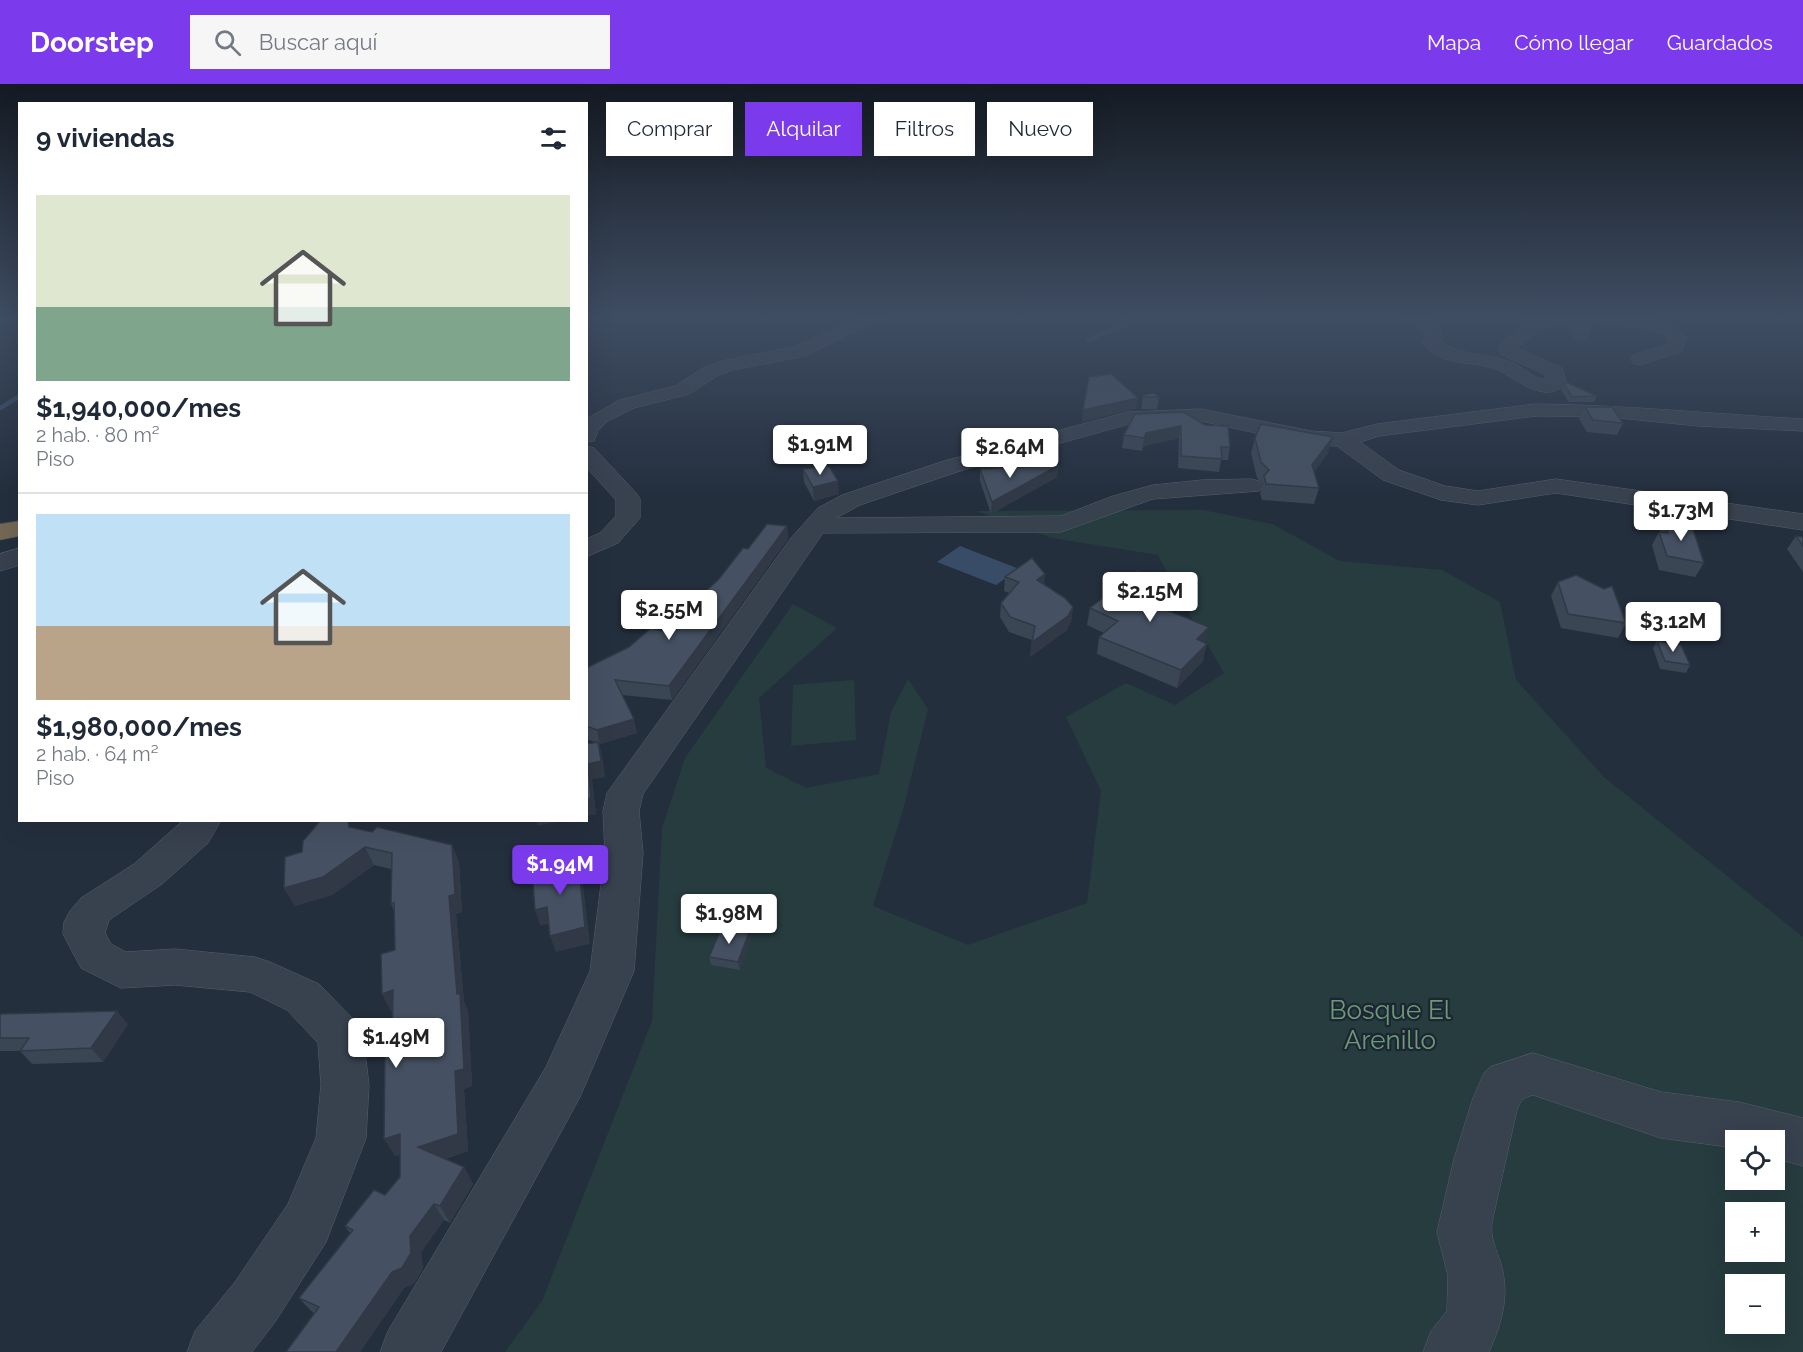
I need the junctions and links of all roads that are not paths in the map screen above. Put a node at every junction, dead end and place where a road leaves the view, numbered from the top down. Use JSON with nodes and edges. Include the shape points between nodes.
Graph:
{"nodes":[{"id":1,"x":705,"y":375,"type":"edge"},
{"id":2,"x":1516,"y":375,"type":"edge"},
{"id":3,"x":1555,"y":375,"type":"edge"},
{"id":4,"x":1803,"y":425,"type":"edge"},
{"id":5,"x":588,"y":429,"type":"edge"},
{"id":6,"x":1343,"y":440,"type":"junction"},
{"id":7,"x":588,"y":455,"type":"edge"},
{"id":8,"x":1251,"y":486,"type":"dead end"},
{"id":9,"x":1803,"y":522,"type":"edge"},
{"id":10,"x":814,"y":526,"type":"junction"},
{"id":11,"x":18,"y":528,"type":"edge"},
{"id":12,"x":0,"y":532,"type":"edge"},
{"id":13,"x":18,"y":541,"type":"edge"},
{"id":14,"x":0,"y":545,"type":"edge"},
{"id":15,"x":588,"y":548,"type":"edge"},
{"id":16,"x":18,"y":557,"type":"edge"},
{"id":17,"x":0,"y":563,"type":"edge"},
{"id":18,"x":202,"y":822,"type":"edge"},
{"id":19,"x":1803,"y":1142,"type":"edge"},
{"id":20,"x":216,"y":1352,"type":"edge"},
{"id":21,"x":409,"y":1352,"type":"edge"},
{"id":22,"x":1452,"y":1352,"type":"edge"}],
"edges":[{"from":1,"to":5,"type":"street","via":[[682,390],[627,404],[601,417]]},
{"from":2,"to":3,"type":"street","via":[[1547,386],[1556,382]]},
{"from":4,"to":6,"type":"street","via":[[1609,411],[1536,410],[1377,429]]},
{"from":6,"to":9,"type":"street","via":[[1391,476],[1441,493],[1478,498],[1556,486]]},
{"from":6,"to":10,"type":"street","via":[[1311,438],[1201,415],[1128,418],[895,484],[827,513]]},
{"from":7,"to":15,"type":"street","via":[[628,500],[628,518],[609,538]]},
{"from":8,"to":10,"type":"street","via":[[1191,486],[1123,500],[1086,518],[1061,524]]},
{"from":10,"to":21,"type":"street","via":[[625,793],[621,811],[623,862],[612,971],[563,1082]]},
{"from":11,"to":12,"type":"highway"},
{"from":13,"to":14,"type":"highway"},
{"from":16,"to":17,"type":"street"},
{"from":18,"to":20,"type":"street","via":[[195,833],[148,874],[94,909],[84,934],[96,956],[121,970],[175,967],[255,975],[303,997],[340,1036],[345,1085],[341,1138],[307,1223],[255,1302]]},
{"from":19,"to":22,"type":"street","via":[[1738,1125],[1661,1115],[1533,1074],[1516,1077],[1501,1088],[1492,1109],[1464,1232],[1475,1272],[1478,1312],[1462,1344]]}]}
